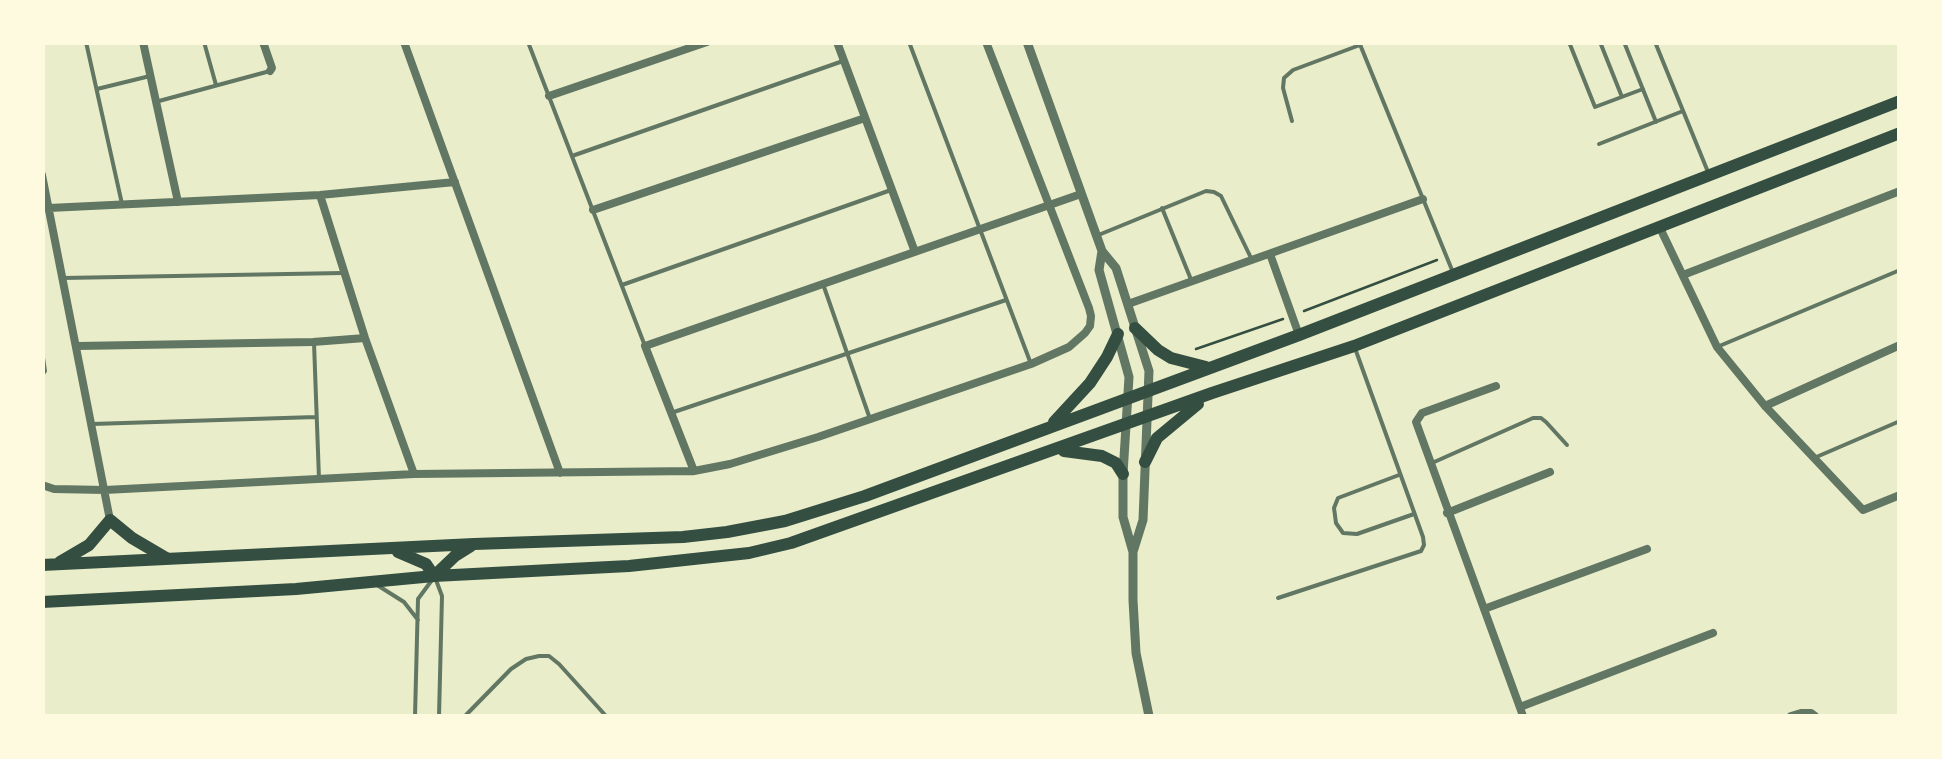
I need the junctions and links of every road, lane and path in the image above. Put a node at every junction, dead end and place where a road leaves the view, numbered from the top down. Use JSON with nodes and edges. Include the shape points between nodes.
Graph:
{"nodes":[{"id":1,"x":86,"y":42,"type":"edge"},
{"id":2,"x":143,"y":42,"type":"edge"},
{"id":3,"x":204,"y":42,"type":"edge"},
{"id":4,"x":263,"y":42,"type":"edge"},
{"id":5,"x":404,"y":42,"type":"edge"},
{"id":6,"x":528,"y":42,"type":"edge"},
{"id":7,"x":706,"y":42,"type":"edge"},
{"id":8,"x":837,"y":42,"type":"edge"},
{"id":9,"x":910,"y":42,"type":"edge"},
{"id":10,"x":986,"y":42,"type":"edge"},
{"id":11,"x":1026,"y":42,"type":"edge"},
{"id":12,"x":1569,"y":42,"type":"edge"},
{"id":13,"x":1600,"y":42,"type":"edge"},
{"id":14,"x":1624,"y":42,"type":"edge"},
{"id":15,"x":1654,"y":42,"type":"edge"},
{"id":16,"x":1360,"y":44,"type":"edge"},
{"id":17,"x":844,"y":60,"type":"junction"},
{"id":18,"x":270,"y":71,"type":"joint"},
{"id":19,"x":150,"y":76,"type":"junction"},
{"id":20,"x":216,"y":86,"type":"junction"},
{"id":21,"x":1643,"y":89,"type":"junction"},
{"id":22,"x":96,"y":90,"type":"junction"},
{"id":23,"x":548,"y":96,"type":"junction"},
{"id":24,"x":1622,"y":97,"type":"junction"},
{"id":25,"x":1900,"y":101,"type":"edge"},
{"id":26,"x":156,"y":102,"type":"junction"},
{"id":27,"x":1682,"y":111,"type":"junction"},
{"id":28,"x":865,"y":118,"type":"junction"},
{"id":29,"x":1292,"y":122,"type":"dead end"},
{"id":30,"x":1656,"y":122,"type":"junction"},
{"id":31,"x":1900,"y":132,"type":"edge"},
{"id":32,"x":1599,"y":144,"type":"dead end"},
{"id":33,"x":572,"y":156,"type":"junction"},
{"id":34,"x":42,"y":175,"type":"edge"},
{"id":35,"x":1710,"y":176,"type":"junction"},
{"id":36,"x":455,"y":182,"type":"junction"},
{"id":37,"x":892,"y":190,"type":"junction"},
{"id":38,"x":1900,"y":191,"type":"edge"},
{"id":39,"x":1081,"y":194,"type":"junction"},
{"id":40,"x":320,"y":195,"type":"junction"},
{"id":41,"x":1424,"y":199,"type":"junction"},
{"id":42,"x":178,"y":202,"type":"junction"},
{"id":43,"x":122,"y":204,"type":"junction"},
{"id":44,"x":1050,"y":204,"type":"junction"},
{"id":45,"x":49,"y":208,"type":"junction"},
{"id":46,"x":1162,"y":208,"type":"junction"},
{"id":47,"x":593,"y":210,"type":"junction"},
{"id":48,"x":1660,"y":228,"type":"junction"},
{"id":49,"x":979,"y":229,"type":"junction"},
{"id":50,"x":1096,"y":236,"type":"junction"},
{"id":51,"x":915,"y":252,"type":"junction"},
{"id":52,"x":1102,"y":252,"type":"junction"},
{"id":53,"x":1270,"y":254,"type":"junction"},
{"id":54,"x":1446,"y":256,"type":"junction"},
{"id":55,"x":1252,"y":260,"type":"junction"},
{"id":56,"x":1900,"y":270,"type":"edge"},
{"id":57,"x":344,"y":273,"type":"junction"},
{"id":58,"x":1454,"y":275,"type":"junction"},
{"id":59,"x":1682,"y":275,"type":"junction"},
{"id":60,"x":63,"y":278,"type":"junction"},
{"id":61,"x":1192,"y":282,"type":"junction"},
{"id":62,"x":823,"y":284,"type":"junction"},
{"id":63,"x":622,"y":285,"type":"junction"},
{"id":64,"x":1006,"y":300,"type":"junction"},
{"id":65,"x":1128,"y":304,"type":"junction"},
{"id":66,"x":1291,"y":314,"type":"junction"},
{"id":67,"x":1136,"y":328,"type":"junction"},
{"id":68,"x":1118,"y":334,"type":"junction"},
{"id":69,"x":1299,"y":335,"type":"junction"},
{"id":70,"x":365,"y":338,"type":"junction"},
{"id":71,"x":314,"y":342,"type":"junction"},
{"id":72,"x":1900,"y":345,"type":"edge"},
{"id":73,"x":76,"y":346,"type":"junction"},
{"id":74,"x":646,"y":346,"type":"junction"},
{"id":75,"x":1354,"y":346,"type":"junction"},
{"id":76,"x":1718,"y":347,"type":"junction"},
{"id":77,"x":42,"y":351,"type":"edge"},
{"id":78,"x":847,"y":353,"type":"junction"},
{"id":79,"x":1171,"y":358,"type":"junction"},
{"id":80,"x":1031,"y":364,"type":"junction"},
{"id":81,"x":1209,"y":368,"type":"junction"},
{"id":82,"x":42,"y":375,"type":"edge"},
{"id":83,"x":1496,"y":386,"type":"dead end"},
{"id":84,"x":1148,"y":390,"type":"junction"},
{"id":85,"x":1212,"y":393,"type":"junction"},
{"id":86,"x":1128,"y":398,"type":"junction"},
{"id":87,"x":1764,"y":406,"type":"junction"},
{"id":88,"x":671,"y":413,"type":"junction"},
{"id":89,"x":316,"y":417,"type":"junction"},
{"id":90,"x":1148,"y":418,"type":"junction"},
{"id":91,"x":870,"y":419,"type":"junction"},
{"id":92,"x":1900,"y":421,"type":"edge"},
{"id":93,"x":92,"y":424,"type":"junction"},
{"id":94,"x":1126,"y":426,"type":"junction"},
{"id":95,"x":1049,"y":428,"type":"junction"},
{"id":96,"x":1567,"y":445,"type":"dead end"},
{"id":97,"x":1057,"y":450,"type":"junction"},
{"id":98,"x":1814,"y":458,"type":"junction"},
{"id":99,"x":1145,"y":462,"type":"junction"},
{"id":100,"x":1430,"y":464,"type":"junction"},
{"id":101,"x":694,"y":471,"type":"junction"},
{"id":102,"x":1550,"y":472,"type":"dead end"},
{"id":103,"x":560,"y":473,"type":"junction"},
{"id":104,"x":414,"y":474,"type":"junction"},
{"id":105,"x":1123,"y":474,"type":"junction"},
{"id":106,"x":1399,"y":474,"type":"junction"},
{"id":107,"x":319,"y":478,"type":"junction"},
{"id":108,"x":42,"y":486,"type":"edge"},
{"id":109,"x":105,"y":490,"type":"junction"},
{"id":110,"x":1900,"y":495,"type":"edge"},
{"id":111,"x":1448,"y":512,"type":"junction"},
{"id":112,"x":1414,"y":514,"type":"junction"},
{"id":113,"x":110,"y":520,"type":"junction"},
{"id":114,"x":474,"y":544,"type":"junction"},
{"id":115,"x":386,"y":548,"type":"junction"},
{"id":116,"x":1647,"y":549,"type":"dead end"},
{"id":117,"x":1133,"y":552,"type":"junction"},
{"id":118,"x":168,"y":559,"type":"junction"},
{"id":119,"x":48,"y":565,"type":"edge"},
{"id":120,"x":434,"y":576,"type":"junction"},
{"id":121,"x":370,"y":582,"type":"junction"},
{"id":122,"x":1278,"y":598,"type":"dead end"},
{"id":123,"x":42,"y":602,"type":"edge"},
{"id":124,"x":1484,"y":609,"type":"junction"},
{"id":125,"x":418,"y":620,"type":"junction"},
{"id":126,"x":1713,"y":633,"type":"dead end"},
{"id":127,"x":1521,"y":712,"type":"edge"},
{"id":128,"x":1796,"y":715,"type":"edge"},
{"id":129,"x":415,"y":716,"type":"edge"},
{"id":130,"x":439,"y":716,"type":"edge"},
{"id":131,"x":465,"y":716,"type":"edge"},
{"id":132,"x":606,"y":716,"type":"edge"},
{"id":133,"x":1149,"y":716,"type":"edge"},
{"id":134,"x":1814,"y":716,"type":"edge"}],
"edges":[{"from":1,"to":22,"type":"lane"},
{"from":2,"to":19,"type":"street"},
{"from":3,"to":20,"type":"lane"},
{"from":4,"to":18,"type":"street"},
{"from":5,"to":36,"type":"street"},
{"from":6,"to":23,"type":"lane"},
{"from":7,"to":23,"type":"street"},
{"from":8,"to":17,"type":"street"},
{"from":9,"to":49,"type":"lane"},
{"from":10,"to":44,"type":"street"},
{"from":11,"to":39,"type":"street"},
{"from":12,"to":24,"type":"lane","via":[[1594,105]]},
{"from":13,"to":24,"type":"lane"},
{"from":14,"to":21,"type":"lane"},
{"from":15,"to":27,"type":"lane"},
{"from":16,"to":29,"type":"lane","via":[[1284,78]]},
{"from":16,"to":41,"type":"lane"},
{"from":17,"to":28,"type":"street"},
{"from":17,"to":33,"type":"lane"},
{"from":18,"to":20,"type":"lane"},
{"from":19,"to":22,"type":"lane"},
{"from":19,"to":26,"type":"street"},
{"from":20,"to":26,"type":"lane"},
{"from":21,"to":24,"type":"lane"},
{"from":21,"to":30,"type":"lane"},
{"from":22,"to":43,"type":"lane"},
{"from":23,"to":33,"type":"lane"},
{"from":25,"to":35,"type":"highway"},
{"from":26,"to":42,"type":"street"},
{"from":27,"to":30,"type":"lane"},
{"from":27,"to":35,"type":"lane"},
{"from":28,"to":37,"type":"street"},
{"from":28,"to":47,"type":"street"},
{"from":30,"to":32,"type":"lane"},
{"from":31,"to":48,"type":"highway"},
{"from":33,"to":47,"type":"lane"},
{"from":34,"to":45,"type":"street"},
{"from":35,"to":58,"type":"highway"},
{"from":36,"to":40,"type":"street"},
{"from":36,"to":103,"type":"street"},
{"from":37,"to":51,"type":"street"},
{"from":37,"to":63,"type":"lane"},
{"from":38,"to":59,"type":"street"},
{"from":39,"to":44,"type":"street"},
{"from":39,"to":50,"type":"street"},
{"from":40,"to":42,"type":"street"},
{"from":40,"to":57,"type":"street"},
{"from":41,"to":53,"type":"street"},
{"from":41,"to":54,"type":"lane"},
{"from":42,"to":43,"type":"street"},
{"from":43,"to":45,"type":"street"},
{"from":44,"to":49,"type":"street"},
{"from":44,"to":80,"type":"street","via":[[1092,316],[1078,340]]},
{"from":45,"to":60,"type":"street"},
{"from":46,"to":50,"type":"lane"},
{"from":46,"to":55,"type":"lane","via":[[1206,191],[1221,196]]},
{"from":46,"to":61,"type":"lane"},
{"from":47,"to":63,"type":"lane"},
{"from":48,"to":59,"type":"street"},
{"from":48,"to":75,"type":"highway"},
{"from":49,"to":51,"type":"street"},
{"from":49,"to":64,"type":"lane"},
{"from":50,"to":52,"type":"street"},
{"from":51,"to":62,"type":"street"},
{"from":52,"to":65,"type":"street","via":[[1116,268]]},
{"from":52,"to":68,"type":"street","via":[[1099,270]]},
{"from":53,"to":55,"type":"street"},
{"from":53,"to":66,"type":"street"},
{"from":54,"to":58,"type":"lane"},
{"from":54,"to":66,"type":"path"},
{"from":55,"to":61,"type":"street"},
{"from":56,"to":76,"type":"lane"},
{"from":57,"to":60,"type":"lane"},
{"from":57,"to":70,"type":"street"},
{"from":58,"to":69,"type":"highway"},
{"from":59,"to":76,"type":"street"},
{"from":60,"to":73,"type":"street"},
{"from":61,"to":65,"type":"street"},
{"from":62,"to":74,"type":"street"},
{"from":62,"to":78,"type":"lane"},
{"from":63,"to":74,"type":"lane"},
{"from":64,"to":78,"type":"lane"},
{"from":64,"to":80,"type":"lane"},
{"from":65,"to":67,"type":"street"},
{"from":66,"to":69,"type":"street"},
{"from":66,"to":79,"type":"path"},
{"from":67,"to":79,"type":"highway"},
{"from":67,"to":84,"type":"street"},
{"from":68,"to":86,"type":"street"},
{"from":68,"to":95,"type":"highway","via":[[1090,384]]},
{"from":69,"to":81,"type":"highway"},
{"from":70,"to":71,"type":"street"},
{"from":70,"to":104,"type":"street"},
{"from":71,"to":73,"type":"street"},
{"from":71,"to":89,"type":"lane"},
{"from":72,"to":87,"type":"street"},
{"from":73,"to":93,"type":"street"},
{"from":74,"to":88,"type":"street"},
{"from":75,"to":85,"type":"highway"},
{"from":75,"to":106,"type":"lane"},
{"from":76,"to":87,"type":"street"},
{"from":77,"to":82,"type":"lane"},
{"from":78,"to":88,"type":"lane"},
{"from":78,"to":91,"type":"lane"},
{"from":79,"to":81,"type":"highway"},
{"from":80,"to":91,"type":"street"},
{"from":81,"to":84,"type":"highway"},
{"from":83,"to":100,"type":"street","via":[[1422,413],[1416,422]]},
{"from":84,"to":86,"type":"highway"},
{"from":84,"to":90,"type":"street"},
{"from":85,"to":90,"type":"highway"},
{"from":85,"to":99,"type":"highway","via":[[1157,438]]},
{"from":86,"to":94,"type":"street"},
{"from":86,"to":95,"type":"highway"},
{"from":87,"to":98,"type":"street"},
{"from":88,"to":101,"type":"street"},
{"from":89,"to":93,"type":"lane"},
{"from":89,"to":107,"type":"lane"},
{"from":90,"to":94,"type":"highway"},
{"from":90,"to":99,"type":"street"},
{"from":91,"to":101,"type":"street"},
{"from":92,"to":98,"type":"lane"},
{"from":93,"to":109,"type":"street"},
{"from":94,"to":97,"type":"highway"},
{"from":94,"to":105,"type":"street"},
{"from":95,"to":114,"type":"highway","via":[[785,521],[683,537]]},
{"from":96,"to":100,"type":"lane","via":[[1534,418]]},
{"from":97,"to":105,"type":"highway","via":[[1102,456]]},
{"from":97,"to":120,"type":"highway","via":[[749,552]]},
{"from":98,"to":110,"type":"street","via":[[1863,510]]},
{"from":99,"to":117,"type":"street","via":[[1143,520]]},
{"from":100,"to":111,"type":"street"},
{"from":101,"to":103,"type":"street"},
{"from":102,"to":111,"type":"street"},
{"from":103,"to":104,"type":"street"},
{"from":104,"to":107,"type":"street"},
{"from":105,"to":117,"type":"street","via":[[1123,516]]},
{"from":106,"to":112,"type":"lane"},
{"from":106,"to":112,"type":"lane","via":[[1338,498],[1336,522],[1343,534],[1357,534]]},
{"from":107,"to":109,"type":"street"},
{"from":108,"to":109,"type":"street"},
{"from":109,"to":113,"type":"street"},
{"from":111,"to":124,"type":"street"},
{"from":112,"to":122,"type":"lane","via":[[1423,537],[1420,551]]},
{"from":113,"to":118,"type":"highway"},
{"from":113,"to":119,"type":"highway","via":[[89,545]]},
{"from":114,"to":115,"type":"highway"},
{"from":114,"to":120,"type":"highway"},
{"from":115,"to":118,"type":"highway"},
{"from":115,"to":120,"type":"highway","via":[[426,564]]},
{"from":116,"to":124,"type":"street"},
{"from":117,"to":133,"type":"street","via":[[1136,653]]},
{"from":118,"to":119,"type":"highway"},
{"from":120,"to":121,"type":"highway"},
{"from":120,"to":125,"type":"lane","via":[[418,599]]},
{"from":120,"to":130,"type":"lane","via":[[442,596]]},
{"from":121,"to":123,"type":"highway"},
{"from":121,"to":125,"type":"lane","via":[[404,602]]},
{"from":124,"to":127,"type":"street"},
{"from":125,"to":129,"type":"lane"},
{"from":126,"to":127,"type":"street"},
{"from":128,"to":134,"type":"street"},
{"from":131,"to":132,"type":"lane","via":[[510,669],[540,656],[559,664]]}]}
